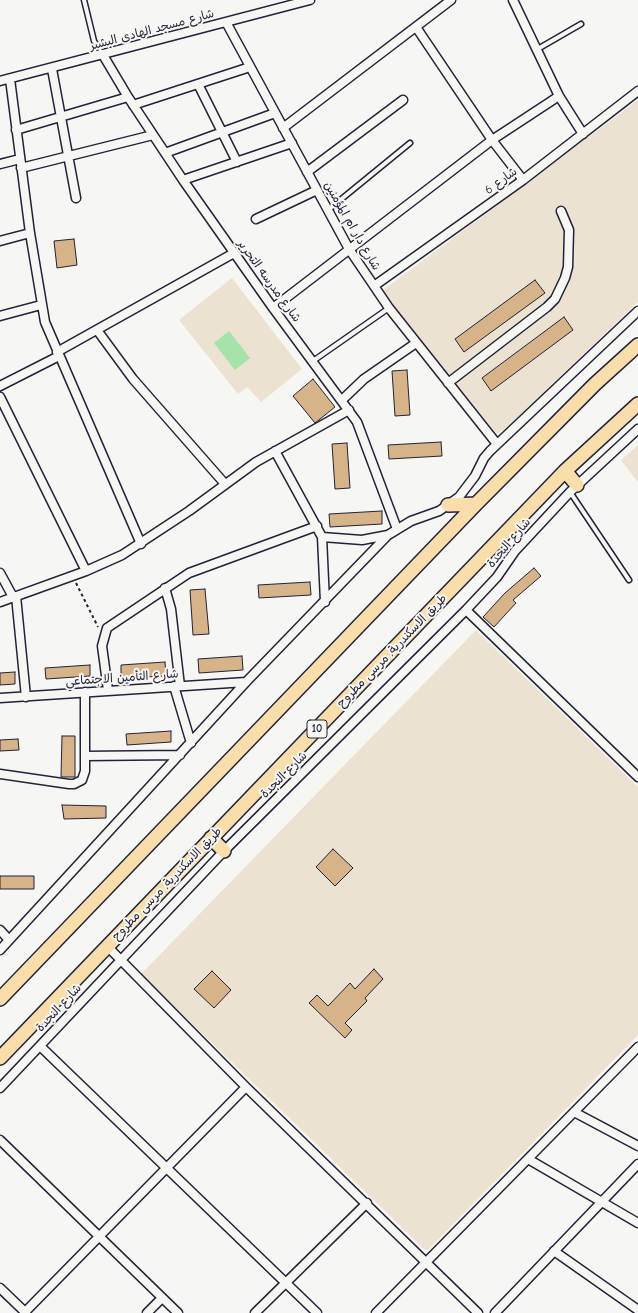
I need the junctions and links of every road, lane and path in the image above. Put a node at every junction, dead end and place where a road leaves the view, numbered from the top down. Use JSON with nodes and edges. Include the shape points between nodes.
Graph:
{"nodes":[{"id":1,"x":84,"y":0,"type":"edge"},
{"id":2,"x":310,"y":0,"type":"edge"},
{"id":3,"x":451,"y":0,"type":"edge"},
{"id":4,"x":513,"y":0,"type":"edge"},
{"id":5,"x":226,"y":22,"type":"junction"},
{"id":6,"x":581,"y":24,"type":"dead end"},
{"id":7,"x":416,"y":27,"type":"junction"},
{"id":8,"x":536,"y":50,"type":"junction"},
{"id":9,"x":103,"y":55,"type":"junction"},
{"id":10,"x":250,"y":66,"type":"junction"},
{"id":11,"x":52,"y":68,"type":"junction"},
{"id":12,"x":10,"y":79,"type":"junction"},
{"id":13,"x":0,"y":81,"type":"edge"},
{"id":14,"x":198,"y":84,"type":"junction"},
{"id":15,"x":638,"y":91,"type":"edge"},
{"id":16,"x":559,"y":96,"type":"junction"},
{"id":17,"x":128,"y":97,"type":"junction"},
{"id":18,"x":403,"y":100,"type":"dead end"},
{"id":19,"x":134,"y":105,"type":"junction"},
{"id":20,"x":275,"y":113,"type":"junction"},
{"id":21,"x":61,"y":117,"type":"junction"},
{"id":22,"x":283,"y":128,"type":"junction"},
{"id":23,"x":16,"y":130,"type":"junction"},
{"id":24,"x":222,"y":131,"type":"junction"},
{"id":25,"x":582,"y":134,"type":"junction"},
{"id":26,"x":153,"y":135,"type":"junction"},
{"id":27,"x":492,"y":140,"type":"junction"},
{"id":28,"x":410,"y":143,"type":"dead end"},
{"id":29,"x":292,"y":144,"type":"junction"},
{"id":30,"x":165,"y":153,"type":"junction"},
{"id":31,"x":68,"y":157,"type":"junction"},
{"id":32,"x":20,"y":159,"type":"junction"},
{"id":33,"x":238,"y":162,"type":"junction"},
{"id":34,"x":0,"y":164,"type":"edge"},
{"id":35,"x":22,"y":168,"type":"junction"},
{"id":36,"x":307,"y":172,"type":"junction"},
{"id":37,"x":183,"y":180,"type":"junction"},
{"id":38,"x":523,"y":180,"type":"junction"},
{"id":39,"x":317,"y":190,"type":"junction"},
{"id":40,"x":76,"y":198,"type":"dead end"},
{"id":41,"x":328,"y":210,"type":"junction"},
{"id":42,"x":561,"y":211,"type":"dead end"},
{"id":43,"x":256,"y":219,"type":"dead end"},
{"id":44,"x":30,"y":234,"type":"junction"},
{"id":45,"x":0,"y":241,"type":"edge"},
{"id":46,"x":349,"y":249,"type":"junction"},
{"id":47,"x":234,"y":253,"type":"junction"},
{"id":48,"x":374,"y":286,"type":"junction"},
{"id":49,"x":41,"y":305,"type":"junction"},
{"id":50,"x":273,"y":308,"type":"junction"},
{"id":51,"x":389,"y":308,"type":"junction"},
{"id":52,"x":638,"y":311,"type":"edge"},
{"id":53,"x":0,"y":316,"type":"edge"},
{"id":54,"x":97,"y":330,"type":"junction"},
{"id":55,"x":416,"y":343,"type":"junction"},
{"id":56,"x":638,"y":345,"type":"edge"},
{"id":57,"x":58,"y":354,"type":"junction"},
{"id":58,"x":313,"y":361,"type":"junction"},
{"id":59,"x":448,"y":382,"type":"junction"},
{"id":60,"x":0,"y":386,"type":"edge"},
{"id":61,"x":0,"y":397,"type":"edge"},
{"id":62,"x":342,"y":400,"type":"junction"},
{"id":63,"x":638,"y":404,"type":"edge"},
{"id":64,"x":349,"y":410,"type":"junction"},
{"id":65,"x":638,"y":429,"type":"edge"},
{"id":66,"x":497,"y":444,"type":"junction"},
{"id":67,"x":275,"y":452,"type":"junction"},
{"id":68,"x":564,"y":471,"type":"junction"},
{"id":69,"x":225,"y":484,"type":"junction"},
{"id":70,"x":573,"y":488,"type":"junction"},
{"id":71,"x":476,"y":504,"type":"junction"},
{"id":72,"x":448,"y":505,"type":"junction"},
{"id":73,"x":317,"y":526,"type":"junction"},
{"id":74,"x":397,"y":529,"type":"junction"},
{"id":75,"x":388,"y":535,"type":"junction"},
{"id":76,"x":322,"y":537,"type":"junction"},
{"id":77,"x":141,"y":544,"type":"junction"},
{"id":78,"x":86,"y":571,"type":"junction"},
{"id":79,"x":0,"y":573,"type":"edge"},
{"id":80,"x":72,"y":576,"type":"junction"},
{"id":81,"x":629,"y":580,"type":"dead end"},
{"id":82,"x":165,"y":588,"type":"junction"},
{"id":83,"x":14,"y":597,"type":"junction"},
{"id":84,"x":0,"y":602,"type":"edge"},
{"id":85,"x":325,"y":602,"type":"junction"},
{"id":86,"x":466,"y":610,"type":"junction"},
{"id":87,"x":103,"y":637,"type":"junction"},
{"id":88,"x":246,"y":682,"type":"junction"},
{"id":89,"x":177,"y":686,"type":"junction"},
{"id":90,"x":108,"y":690,"type":"junction"},
{"id":91,"x":85,"y":692,"type":"junction"},
{"id":92,"x":26,"y":697,"type":"junction"},
{"id":93,"x":0,"y":698,"type":"edge"},
{"id":94,"x":191,"y":743,"type":"junction"},
{"id":95,"x":180,"y":755,"type":"junction"},
{"id":96,"x":85,"y":756,"type":"junction"},
{"id":97,"x":0,"y":774,"type":"edge"},
{"id":98,"x":638,"y":777,"type":"edge"},
{"id":99,"x":212,"y":838,"type":"junction"},
{"id":100,"x":224,"y":851,"type":"junction"},
{"id":101,"x":0,"y":930,"type":"edge"},
{"id":102,"x":9,"y":940,"type":"junction"},
{"id":103,"x":107,"y":946,"type":"junction"},
{"id":104,"x":0,"y":950,"type":"edge"},
{"id":105,"x":121,"y":961,"type":"junction"},
{"id":106,"x":0,"y":999,"type":"edge"},
{"id":107,"x":40,"y":1046,"type":"junction"},
{"id":108,"x":638,"y":1047,"type":"edge"},
{"id":109,"x":0,"y":1058,"type":"edge"},
{"id":110,"x":246,"y":1087,"type":"junction"},
{"id":111,"x":0,"y":1088,"type":"edge"},
{"id":112,"x":574,"y":1112,"type":"junction"},
{"id":113,"x":0,"y":1140,"type":"edge"},
{"id":114,"x":638,"y":1146,"type":"edge"},
{"id":115,"x":528,"y":1159,"type":"junction"},
{"id":116,"x":638,"y":1164,"type":"edge"},
{"id":117,"x":166,"y":1166,"type":"junction"},
{"id":118,"x":601,"y":1202,"type":"junction"},
{"id":119,"x":367,"y":1203,"type":"junction"},
{"id":120,"x":638,"y":1223,"type":"edge"},
{"id":121,"x":99,"y":1235,"type":"junction"},
{"id":122,"x":554,"y":1251,"type":"junction"},
{"id":123,"x":427,"y":1261,"type":"junction"},
{"id":124,"x":286,"y":1283,"type":"junction"},
{"id":125,"x":0,"y":1288,"type":"edge"},
{"id":126,"x":162,"y":1298,"type":"junction"},
{"id":127,"x":638,"y":1310,"type":"edge"},
{"id":128,"x":25,"y":1312,"type":"edge"},
{"id":129,"x":147,"y":1313,"type":"edge"},
{"id":130,"x":178,"y":1313,"type":"edge"},
{"id":131,"x":255,"y":1313,"type":"edge"},
{"id":132,"x":317,"y":1313,"type":"edge"},
{"id":133,"x":376,"y":1313,"type":"edge"},
{"id":134,"x":478,"y":1313,"type":"edge"},
{"id":135,"x":495,"y":1313,"type":"edge"}],
"edges":[{"from":1,"to":9,"type":"lane","via":[[94,41]]},
{"from":2,"to":5,"type":"street","name":"شارع مسجد الهادى البشير"},
{"from":3,"to":7,"type":"street"},
{"from":4,"to":8,"type":"street"},
{"from":5,"to":9,"type":"street","name":"شارع مسجد الهادى البشير"},
{"from":5,"to":10,"type":"street","name":"شارع دار ام المؤمنين"},
{"from":6,"to":8,"type":"lane"},
{"from":7,"to":22,"type":"street"},
{"from":7,"to":27,"type":"street"},
{"from":8,"to":16,"type":"street"},
{"from":9,"to":11,"type":"street","name":"شارع مسجد الهادى البشير"},
{"from":9,"to":17,"type":"street","name":"شارع مدرسه التحرير"},
{"from":10,"to":14,"type":"street"},
{"from":10,"to":20,"type":"street","name":"شارع دار ام المؤمنين"},
{"from":11,"to":12,"type":"street","name":"شارع مسجد الهادى البشير"},
{"from":11,"to":21,"type":"street"},
{"from":12,"to":13,"type":"street","name":"شارع مسجد الهادى البشير"},
{"from":12,"to":23,"type":"street"},
{"from":14,"to":19,"type":"street"},
{"from":14,"to":24,"type":"street"},
{"from":15,"to":25,"type":"street","name":"شارع 6"},
{"from":16,"to":25,"type":"street"},
{"from":16,"to":27,"type":"street"},
{"from":17,"to":19,"type":"street","name":"شارع مدرسه التحرير"},
{"from":17,"to":21,"type":"street"},
{"from":18,"to":36,"type":"street"},
{"from":19,"to":26,"type":"street","name":"شارع مدرسه التحرير"},
{"from":20,"to":22,"type":"street","name":"شارع دار ام المؤمنين"},
{"from":20,"to":24,"type":"street"},
{"from":21,"to":23,"type":"street"},
{"from":21,"to":31,"type":"street"},
{"from":22,"to":29,"type":"street","name":"شارع دار ام المؤمنين"},
{"from":23,"to":32,"type":"street"},
{"from":24,"to":30,"type":"street"},
{"from":24,"to":33,"type":"street"},
{"from":25,"to":38,"type":"street","name":"شارع 6"},
{"from":26,"to":30,"type":"street","name":"شارع مدرسه التحرير"},
{"from":26,"to":31,"type":"street"},
{"from":27,"to":38,"type":"street"},
{"from":27,"to":46,"type":"street"},
{"from":28,"to":41,"type":"lane"},
{"from":29,"to":33,"type":"street"},
{"from":29,"to":36,"type":"street","name":"شارع دار ام المؤمنين"},
{"from":30,"to":37,"type":"street","name":"شارع مدرسه التحرير"},
{"from":31,"to":35,"type":"street"},
{"from":31,"to":40,"type":"street"},
{"from":32,"to":34,"type":"street"},
{"from":32,"to":35,"type":"street"},
{"from":33,"to":37,"type":"street"},
{"from":35,"to":44,"type":"street"},
{"from":36,"to":39,"type":"street","name":"شارع دار ام المؤمنين"},
{"from":37,"to":47,"type":"street","name":"شارع مدرسه التحرير"},
{"from":38,"to":48,"type":"street","name":"شارع 6"},
{"from":39,"to":41,"type":"street","name":"شارع دار ام المؤمنين"},
{"from":39,"to":43,"type":"street"},
{"from":41,"to":46,"type":"street","name":"شارع دار ام المؤمنين"},
{"from":42,"to":59,"type":"street","via":[[569,230],[568,267],[555,299]]},
{"from":44,"to":45,"type":"street"},
{"from":44,"to":49,"type":"street"},
{"from":46,"to":48,"type":"street","name":"شارع دار ام المؤمنين"},
{"from":46,"to":50,"type":"street"},
{"from":47,"to":50,"type":"street","name":"شارع مدرسه التحرير"},
{"from":47,"to":54,"type":"street"},
{"from":48,"to":51,"type":"street","name":"شارع دار ام المؤمنين"},
{"from":49,"to":53,"type":"street"},
{"from":49,"to":57,"type":"street"},
{"from":50,"to":58,"type":"street","name":"شارع مدرسه التحرير"},
{"from":51,"to":55,"type":"street","name":"شارع دار ام المؤمنين"},
{"from":51,"to":58,"type":"lane"},
{"from":52,"to":66,"type":"street"},
{"from":54,"to":57,"type":"street"},
{"from":54,"to":69,"type":"street","via":[[133,379]]},
{"from":55,"to":59,"type":"street","name":"شارع دار ام المؤمنين"},
{"from":55,"to":62,"type":"street","via":[[364,379]]},
{"from":56,"to":71,"type":"main road","via":[[595,384]]},
{"from":57,"to":60,"type":"street"},
{"from":57,"to":77,"type":"street"},
{"from":58,"to":62,"type":"street","name":"شارع مدرسه التحرير"},
{"from":59,"to":66,"type":"street","name":"شارع دار ام المؤمنين"},
{"from":61,"to":78,"type":"street"},
{"from":62,"to":64,"type":"street","name":"شارع مدرسه التحرير"},
{"from":63,"to":68,"type":"main road","name":"طريق الاسكندرية, مرسى مطروح","number":"10"},
{"from":64,"to":67,"type":"street"},
{"from":64,"to":74,"type":"street","name":"شارع مدرسه التحرير","via":[[362,434]]},
{"from":65,"to":70,"type":"street","name":"شارع النجدة"},
{"from":66,"to":72,"type":"street","via":[[484,458],[467,488]]},
{"from":67,"to":69,"type":"street"},
{"from":67,"to":73,"type":"street"},
{"from":68,"to":70,"type":"main road"},
{"from":68,"to":99,"type":"main road","name":"طريق الاسكندرية, مرسى مطروح","number":"10"},
{"from":69,"to":77,"type":"street"},
{"from":70,"to":81,"type":"lane"},
{"from":70,"to":86,"type":"street","name":"شارع النجدة","via":[[515,551],[497,577]]},
{"from":71,"to":72,"type":"main road"},
{"from":71,"to":106,"type":"main road"},
{"from":72,"to":74,"type":"street"},
{"from":73,"to":76,"type":"street"},
{"from":73,"to":82,"type":"street","via":[[202,568]]},
{"from":74,"to":75,"type":"street"},
{"from":75,"to":76,"type":"street","via":[[362,540]]},
{"from":75,"to":85,"type":"street"},
{"from":76,"to":85,"type":"street"},
{"from":77,"to":78,"type":"street"},
{"from":78,"to":80,"type":"street"},
{"from":79,"to":83,"type":"street"},
{"from":80,"to":83,"type":"street"},
{"from":80,"to":87,"type":"path"},
{"from":82,"to":87,"type":"street","via":[[107,628]]},
{"from":82,"to":89,"type":"street","via":[[171,609]]},
{"from":83,"to":84,"type":"street"},
{"from":83,"to":92,"type":"street"},
{"from":85,"to":88,"type":"street"},
{"from":86,"to":98,"type":"street"},
{"from":86,"to":100,"type":"street","name":"شارع النجدة"},
{"from":87,"to":90,"type":"street","via":[[102,654]]},
{"from":88,"to":89,"type":"street","name":"شارع التأمين الاجتماعي"},
{"from":88,"to":94,"type":"street"},
{"from":89,"to":90,"type":"street","name":"شارع التأمين الاجتماعي"},
{"from":89,"to":94,"type":"street"},
{"from":90,"to":91,"type":"street","name":"شارع التأمين الاجتماعي"},
{"from":91,"to":92,"type":"street","name":"شارع التأمين الاجتماعي"},
{"from":91,"to":96,"type":"street"},
{"from":92,"to":93,"type":"street","name":"شارع التأمين الاجتماعي"},
{"from":94,"to":95,"type":"street"},
{"from":95,"to":96,"type":"street"},
{"from":95,"to":102,"type":"street"},
{"from":96,"to":97,"type":"street","via":[[84,776],[74,784]]},
{"from":99,"to":100,"type":"main road"},
{"from":99,"to":103,"type":"main road","name":"طريق الاسكندرية, مرسى مطروح","number":"10"},
{"from":100,"to":105,"type":"street","name":"شارع النجدة"},
{"from":101,"to":102,"type":"street"},
{"from":102,"to":104,"type":"street"},
{"from":103,"to":105,"type":"street"},
{"from":103,"to":109,"type":"main road","name":"طريق الاسكندرية, مرسى مطروح","number":"10"},
{"from":105,"to":107,"type":"street","name":"شارع النجدة"},
{"from":105,"to":110,"type":"street"},
{"from":107,"to":111,"type":"street","name":"شارع النجدة"},
{"from":107,"to":117,"type":"street"},
{"from":108,"to":112,"type":"street"},
{"from":110,"to":117,"type":"street"},
{"from":110,"to":119,"type":"street"},
{"from":112,"to":114,"type":"street"},
{"from":112,"to":115,"type":"street"},
{"from":113,"to":121,"type":"street"},
{"from":115,"to":118,"type":"street"},
{"from":115,"to":123,"type":"street"},
{"from":116,"to":118,"type":"street"},
{"from":117,"to":121,"type":"street"},
{"from":117,"to":124,"type":"street"},
{"from":118,"to":120,"type":"street"},
{"from":118,"to":122,"type":"street"},
{"from":119,"to":123,"type":"street"},
{"from":119,"to":124,"type":"street"},
{"from":121,"to":126,"type":"street"},
{"from":121,"to":128,"type":"street"},
{"from":122,"to":127,"type":"street"},
{"from":122,"to":135,"type":"street"},
{"from":123,"to":133,"type":"street"},
{"from":123,"to":134,"type":"street"},
{"from":124,"to":131,"type":"street"},
{"from":124,"to":132,"type":"street"},
{"from":125,"to":128,"type":"street"},
{"from":126,"to":129,"type":"street"},
{"from":126,"to":130,"type":"street"}]}
